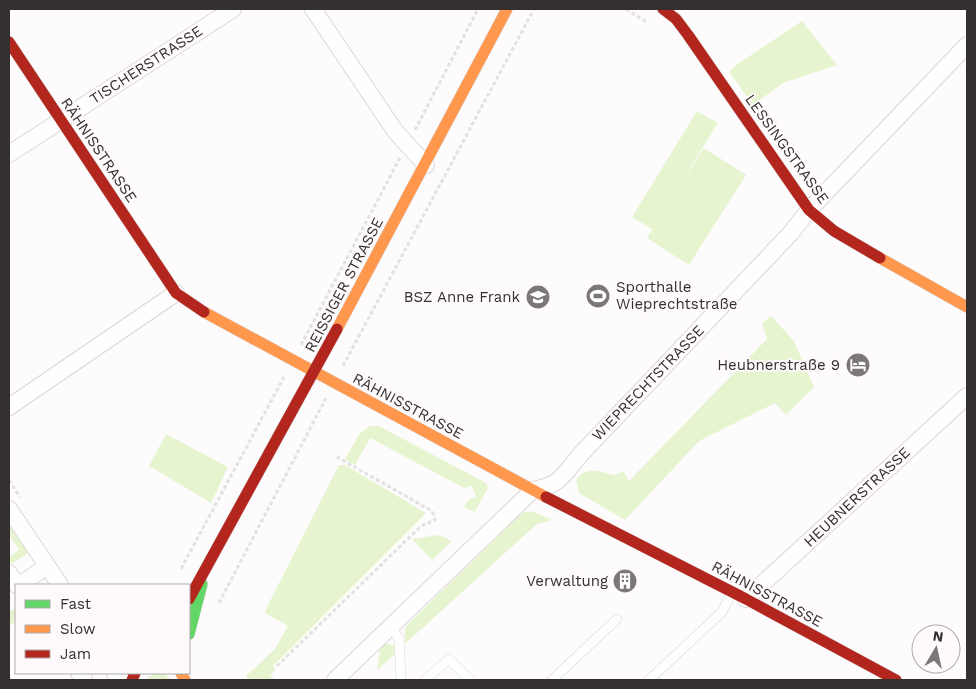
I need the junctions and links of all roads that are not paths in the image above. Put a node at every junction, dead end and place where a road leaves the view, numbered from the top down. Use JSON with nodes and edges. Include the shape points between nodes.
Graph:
{"nodes":[{"id":1,"x":233,"y":9,"type":"edge"},
{"id":2,"x":313,"y":9,"type":"edge"},
{"id":3,"x":506,"y":9,"type":"edge"},
{"id":4,"x":663,"y":9,"type":"edge"},
{"id":5,"x":9,"y":42,"type":"edge"},
{"id":6,"x":967,"y":45,"type":"edge"},
{"id":7,"x":61,"y":120,"type":"junction"},
{"id":8,"x":9,"y":154,"type":"edge"},
{"id":9,"x":426,"y":165,"type":"junction"},
{"id":10,"x":809,"y":210,"type":"junction"},
{"id":11,"x":176,"y":293,"type":"junction"},
{"id":12,"x":967,"y":307,"type":"edge"},
{"id":13,"x":314,"y":372,"type":"junction"},
{"id":14,"x":967,"y":396,"type":"edge"},
{"id":15,"x":9,"y":408,"type":"edge"},
{"id":16,"x":533,"y":490,"type":"junction"},
{"id":17,"x":9,"y":509,"type":"edge"},
{"id":18,"x":47,"y":566,"type":"junction"},
{"id":19,"x":205,"y":572,"type":"junction"},
{"id":20,"x":9,"y":573,"type":"edge"},
{"id":21,"x":17,"y":584,"type":"edge"},
{"id":22,"x":21,"y":584,"type":"edge"},
{"id":23,"x":59,"y":584,"type":"edge"},
{"id":24,"x":739,"y":595,"type":"junction"},
{"id":25,"x":190,"y":597,"type":"edge"},
{"id":26,"x":617,"y":619,"type":"dead end"},
{"id":27,"x":390,"y":627,"type":"junction"},
{"id":28,"x":190,"y":630,"type":"edge"},
{"id":29,"x":335,"y":680,"type":"edge"},
{"id":30,"x":401,"y":680,"type":"edge"},
{"id":31,"x":425,"y":680,"type":"edge"},
{"id":32,"x":470,"y":680,"type":"edge"},
{"id":33,"x":552,"y":680,"type":"edge"},
{"id":34,"x":649,"y":680,"type":"edge"},
{"id":35,"x":896,"y":680,"type":"edge"}],
"edges":[{"from":1,"to":7,"type":"street","name":"TISCHERSTRASSE"},
{"from":2,"to":9,"type":"street","via":[[394,131]]},
{"from":3,"to":9,"type":"street","name":"REISSIGER STRASSE"},
{"from":4,"to":10,"type":"street","name":"LESSINGSTRASSE","via":[[688,35]]},
{"from":5,"to":7,"type":"street","name":"RÄHNISSTRASSE"},
{"from":6,"to":10,"type":"street","name":"WIEPRECHTSTRASSE"},
{"from":7,"to":8,"type":"street","name":"TISCHERSTRASSE"},
{"from":7,"to":11,"type":"street","name":"RÄHNISSTRASSE"},
{"from":9,"to":13,"type":"street","name":"REISSIGER STRASSE"},
{"from":10,"to":12,"type":"street","name":"LESSINGSTRASSE","via":[[834,231]]},
{"from":10,"to":16,"type":"street","name":"WIEPRECHTSTRASSE","via":[[557,482]]},
{"from":11,"to":13,"type":"street","name":"RÄHNISSTRASSE","via":[[196,308]]},
{"from":11,"to":15,"type":"street"},
{"from":13,"to":16,"type":"street","name":"RÄHNISSTRASSE"},
{"from":13,"to":19,"type":"street","name":"REISSIGER STRASSE"},
{"from":14,"to":24,"type":"street","name":"HEUBNERSTRASSE"},
{"from":16,"to":24,"type":"street","name":"RÄHNISSTRASSE"},
{"from":16,"to":27,"type":"street","name":"WIEPRECHTSTRASSE"},
{"from":17,"to":18,"type":"street"},
{"from":18,"to":22,"type":"street"},
{"from":18,"to":23,"type":"street"},
{"from":19,"to":25,"type":"street","name":"REISSIGER STRASSE"},
{"from":19,"to":28,"type":"street","name":"REISSIGER STRASSE"},
{"from":20,"to":21,"type":"street"},
{"from":24,"to":34,"type":"lane"},
{"from":24,"to":35,"type":"street","name":"RÄHNISSTRASSE"},
{"from":26,"to":33,"type":"lane"},
{"from":27,"to":29,"type":"street","name":"WIEPRECHTSTRASSE"},
{"from":27,"to":30,"type":"lane","via":[[399,638]]},
{"from":31,"to":32,"type":"lane","via":[[449,658]]}]}
